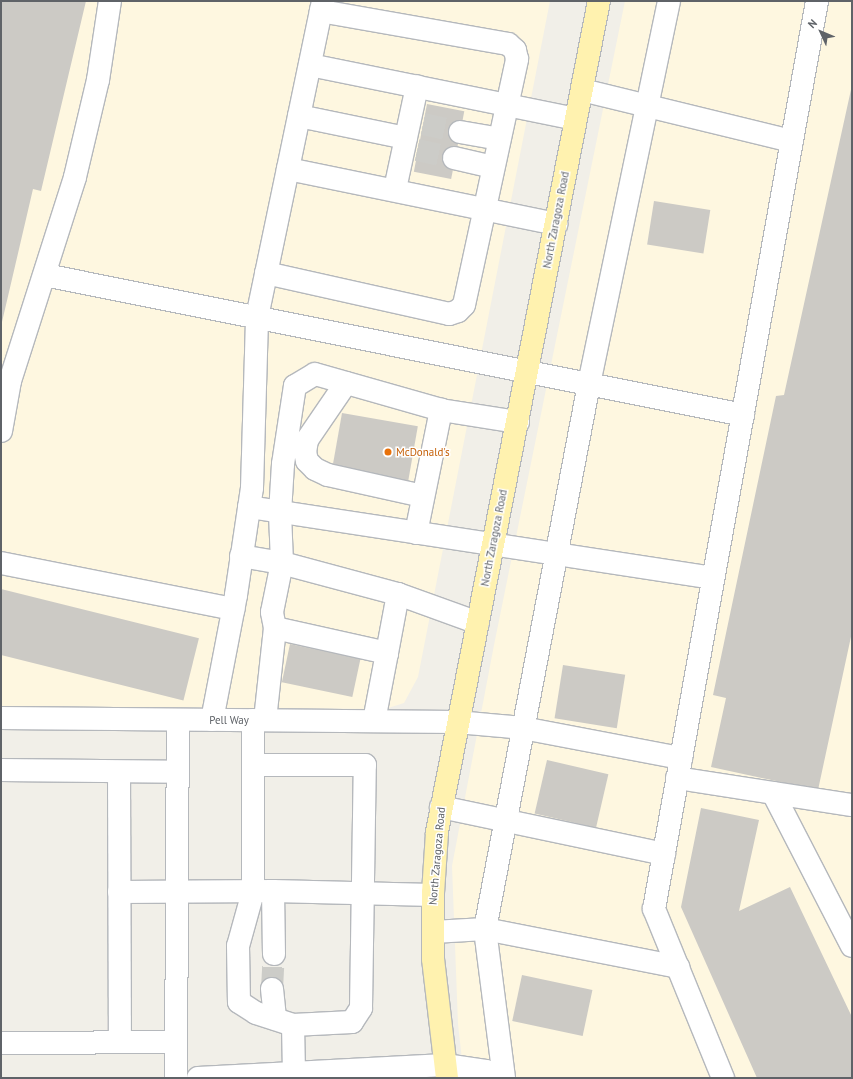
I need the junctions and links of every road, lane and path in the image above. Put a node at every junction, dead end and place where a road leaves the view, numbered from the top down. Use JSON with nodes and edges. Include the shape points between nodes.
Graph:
{"nodes":[{"id":1,"x":110,"y":1,"type":"edge"},
{"id":2,"x":599,"y":1,"type":"edge"},
{"id":3,"x":669,"y":1,"type":"edge"},
{"id":4,"x":817,"y":1,"type":"edge"},
{"id":5,"x":322,"y":6,"type":"edge"},
{"id":6,"x":310,"y":65,"type":"junction"},
{"id":7,"x":417,"y":86,"type":"junction"},
{"id":8,"x":582,"y":90,"type":"junction"},
{"id":9,"x":506,"y":106,"type":"junction"},
{"id":10,"x":647,"y":106,"type":"junction"},
{"id":11,"x":300,"y":116,"type":"junction"},
{"id":12,"x":575,"y":119,"type":"junction"},
{"id":13,"x":460,"y":132,"type":"tunnel mouth"},
{"id":14,"x":412,"y":136,"type":"junction"},
{"id":15,"x":499,"y":139,"type":"junction"},
{"id":16,"x":792,"y":141,"type":"junction"},
{"id":17,"x":454,"y":158,"type":"tunnel mouth"},
{"id":18,"x":493,"y":167,"type":"junction"},
{"id":19,"x":288,"y":169,"type":"junction"},
{"id":20,"x":395,"y":189,"type":"junction"},
{"id":21,"x":484,"y":209,"type":"junction"},
{"id":22,"x":556,"y":224,"type":"junction"},
{"id":23,"x":266,"y":273,"type":"junction"},
{"id":24,"x":45,"y":275,"type":"junction"},
{"id":25,"x":257,"y":317,"type":"junction"},
{"id":26,"x":528,"y":372,"type":"junction"},
{"id":27,"x":346,"y":383,"type":"junction"},
{"id":28,"x":589,"y":384,"type":"junction"},
{"id":29,"x":441,"y":410,"type":"junction"},
{"id":30,"x":743,"y":415,"type":"junction"},
{"id":31,"x":518,"y":422,"type":"junction"},
{"id":32,"x":1,"y":431,"type":"edge"},
{"id":33,"x":283,"y":464,"type":"junction"},
{"id":34,"x":315,"y":469,"type":"junction"},
{"id":35,"x":423,"y":496,"type":"junction"},
{"id":36,"x":249,"y":507,"type":"junction"},
{"id":37,"x":280,"y":513,"type":"junction"},
{"id":38,"x":416,"y":533,"type":"junction"},
{"id":39,"x":493,"y":545,"type":"junction"},
{"id":40,"x":557,"y":555,"type":"junction"},
{"id":41,"x":241,"y":556,"type":"junction"},
{"id":42,"x":1,"y":563,"type":"edge"},
{"id":43,"x":282,"y":563,"type":"junction"},
{"id":44,"x":713,"y":578,"type":"junction"},
{"id":45,"x":398,"y":594,"type":"junction"},
{"id":46,"x":233,"y":609,"type":"junction"},
{"id":47,"x":478,"y":623,"type":"junction"},
{"id":48,"x":275,"y":628,"type":"junction"},
{"id":49,"x":387,"y":653,"type":"junction"},
{"id":50,"x":1,"y":718,"type":"edge"},
{"id":51,"x":178,"y":720,"type":"junction"},
{"id":52,"x":212,"y":720,"type":"junction"},
{"id":53,"x":259,"y":720,"type":"junction"},
{"id":54,"x":374,"y":721,"type":"junction"},
{"id":55,"x":457,"y":722,"type":"junction"},
{"id":56,"x":524,"y":728,"type":"junction"},
{"id":57,"x":254,"y":765,"type":"junction"},
{"id":58,"x":679,"y":768,"type":"junction"},
{"id":59,"x":1,"y":770,"type":"edge"},
{"id":60,"x":119,"y":772,"type":"junction"},
{"id":61,"x":178,"y":772,"type":"junction"},
{"id":62,"x":772,"y":793,"type":"junction"},
{"id":63,"x":852,"y":805,"type":"edge"},
{"id":64,"x":441,"y":807,"type":"junction"},
{"id":65,"x":506,"y":821,"type":"junction"},
{"id":66,"x":664,"y":854,"type":"junction"},
{"id":67,"x":263,"y":891,"type":"junction"},
{"id":68,"x":119,"y":892,"type":"junction"},
{"id":69,"x":177,"y":892,"type":"junction"},
{"id":70,"x":364,"y":893,"type":"junction"},
{"id":71,"x":433,"y":895,"type":"junction"},
{"id":72,"x":485,"y":930,"type":"junction"},
{"id":73,"x":433,"y":932,"type":"junction"},
{"id":74,"x":852,"y":946,"type":"edge"},
{"id":75,"x":274,"y":954,"type":"tunnel mouth"},
{"id":76,"x":678,"y":967,"type":"junction"},
{"id":77,"x":272,"y":989,"type":"tunnel mouth"},
{"id":78,"x":284,"y":1022,"type":"junction"},
{"id":79,"x":120,"y":1042,"type":"junction"},
{"id":80,"x":176,"y":1042,"type":"junction"},
{"id":81,"x":1,"y":1043,"type":"edge"},
{"id":82,"x":446,"y":1072,"type":"edge"},
{"id":83,"x":294,"y":1073,"type":"junction"},
{"id":84,"x":366,"y":1074,"type":"edge"},
{"id":85,"x":254,"y":1076,"type":"edge"},
{"id":86,"x":176,"y":1078,"type":"edge"},
{"id":87,"x":198,"y":1078,"type":"edge"},
{"id":88,"x":503,"y":1078,"type":"edge"},
{"id":89,"x":723,"y":1078,"type":"edge"}],
"edges":[{"from":1,"to":24,"type":"street","via":[[98,80],[74,177]]},
{"from":2,"to":8,"type":"main road","name":"North Zaragoza Road"},
{"from":3,"to":10,"type":"street"},
{"from":4,"to":16,"type":"street"},
{"from":5,"to":6,"type":"street"},
{"from":5,"to":9,"type":"street","via":[[508,44],[518,59]]},
{"from":6,"to":7,"type":"street"},
{"from":6,"to":11,"type":"street"},
{"from":7,"to":9,"type":"street"},
{"from":7,"to":14,"type":"street"},
{"from":8,"to":10,"type":"street"},
{"from":8,"to":12,"type":"main road","name":"North Zaragoza Road"},
{"from":9,"to":12,"type":"street"},
{"from":9,"to":15,"type":"street"},
{"from":10,"to":16,"type":"street"},
{"from":10,"to":28,"type":"street"},
{"from":11,"to":14,"type":"street"},
{"from":11,"to":19,"type":"street"},
{"from":12,"to":22,"type":"main road","name":"North Zaragoza Road"},
{"from":13,"to":15,"type":"street"},
{"from":14,"to":20,"type":"street"},
{"from":15,"to":18,"type":"street"},
{"from":16,"to":30,"type":"street"},
{"from":17,"to":18,"type":"street"},
{"from":18,"to":21,"type":"street"},
{"from":19,"to":20,"type":"street"},
{"from":19,"to":23,"type":"street"},
{"from":20,"to":21,"type":"street"},
{"from":21,"to":22,"type":"street"},
{"from":21,"to":23,"type":"street","via":[[464,305],[458,311],[449,314]]},
{"from":22,"to":26,"type":"main road","name":"North Zaragoza Road"},
{"from":23,"to":25,"type":"street"},
{"from":24,"to":25,"type":"street"},
{"from":24,"to":32,"type":"street","via":[[10,381]]},
{"from":25,"to":26,"type":"street"},
{"from":25,"to":36,"type":"street","via":[[252,488]]},
{"from":26,"to":28,"type":"street"},
{"from":26,"to":31,"type":"main road","name":"North Zaragoza Road"},
{"from":27,"to":29,"type":"street"},
{"from":27,"to":33,"type":"street","via":[[315,374],[295,386]]},
{"from":27,"to":34,"type":"street","via":[[307,440],[304,452],[307,462]]},
{"from":28,"to":30,"type":"street"},
{"from":28,"to":40,"type":"street"},
{"from":29,"to":31,"type":"street"},
{"from":29,"to":35,"type":"street"},
{"from":30,"to":44,"type":"street"},
{"from":31,"to":39,"type":"main road","name":"North Zaragoza Road"},
{"from":33,"to":34,"type":"street","via":[[303,473]]},
{"from":33,"to":37,"type":"street"},
{"from":34,"to":35,"type":"street","via":[[328,475]]},
{"from":35,"to":38,"type":"street"},
{"from":36,"to":37,"type":"street"},
{"from":36,"to":41,"type":"street"},
{"from":37,"to":38,"type":"street"},
{"from":37,"to":43,"type":"street"},
{"from":38,"to":39,"type":"street"},
{"from":39,"to":40,"type":"street"},
{"from":39,"to":47,"type":"main road","name":"North Zaragoza Road"},
{"from":40,"to":44,"type":"street"},
{"from":40,"to":56,"type":"street"},
{"from":41,"to":43,"type":"street"},
{"from":41,"to":46,"type":"street"},
{"from":42,"to":46,"type":"street"},
{"from":43,"to":45,"type":"street"},
{"from":43,"to":48,"type":"street","via":[[272,612]]},
{"from":44,"to":58,"type":"street"},
{"from":45,"to":47,"type":"street"},
{"from":45,"to":49,"type":"street"},
{"from":46,"to":52,"type":"street"},
{"from":47,"to":55,"type":"main road","name":"North Zaragoza Road"},
{"from":48,"to":49,"type":"street"},
{"from":48,"to":53,"type":"street"},
{"from":49,"to":54,"type":"street"},
{"from":50,"to":51,"type":"street","name":"Pell Way"},
{"from":51,"to":52,"type":"street","name":"Pell Way"},
{"from":51,"to":61,"type":"street"},
{"from":52,"to":53,"type":"street","name":"Pell Way"},
{"from":53,"to":54,"type":"street","name":"Pell Way"},
{"from":53,"to":57,"type":"street"},
{"from":54,"to":55,"type":"street","name":"Pell Way"},
{"from":55,"to":56,"type":"street","name":"Pell Way"},
{"from":55,"to":64,"type":"main road","name":"North Zaragoza Road"},
{"from":56,"to":58,"type":"street","name":"Pell Way"},
{"from":56,"to":65,"type":"street"},
{"from":57,"to":67,"type":"street"},
{"from":57,"to":70,"type":"street","via":[[365,765]]},
{"from":58,"to":62,"type":"street","name":"Pell Way"},
{"from":58,"to":66,"type":"street"},
{"from":59,"to":60,"type":"street"},
{"from":60,"to":61,"type":"street"},
{"from":60,"to":68,"type":"street"},
{"from":61,"to":69,"type":"street"},
{"from":62,"to":63,"type":"street","name":"Pell Way"},
{"from":62,"to":74,"type":"street"},
{"from":64,"to":65,"type":"street"},
{"from":64,"to":71,"type":"main road","name":"North Zaragoza Road"},
{"from":65,"to":66,"type":"street"},
{"from":65,"to":72,"type":"street"},
{"from":66,"to":76,"type":"street","via":[[654,909]]},
{"from":67,"to":69,"type":"street"},
{"from":67,"to":70,"type":"street"},
{"from":67,"to":75,"type":"street"},
{"from":67,"to":78,"type":"street","via":[[238,946],[239,1002],[256,1013]]},
{"from":68,"to":69,"type":"street"},
{"from":68,"to":79,"type":"street"},
{"from":69,"to":80,"type":"street"},
{"from":70,"to":71,"type":"street"},
{"from":70,"to":78,"type":"street","via":[[361,1008],[352,1022]]},
{"from":71,"to":73,"type":"main road","name":"North Zaragoza Road"},
{"from":72,"to":73,"type":"street"},
{"from":72,"to":76,"type":"street"},
{"from":72,"to":88,"type":"street"},
{"from":73,"to":82,"type":"main road","name":"North Zaragoza Road"},
{"from":76,"to":89,"type":"street"},
{"from":77,"to":78,"type":"street"},
{"from":78,"to":83,"type":"street"},
{"from":79,"to":80,"type":"street"},
{"from":79,"to":81,"type":"street"},
{"from":80,"to":86,"type":"street"},
{"from":82,"to":84,"type":"street"},
{"from":82,"to":88,"type":"street","via":[[486,1071]]},
{"from":83,"to":84,"type":"street"},
{"from":83,"to":85,"type":"street"},
{"from":85,"to":87,"type":"street"}]}
